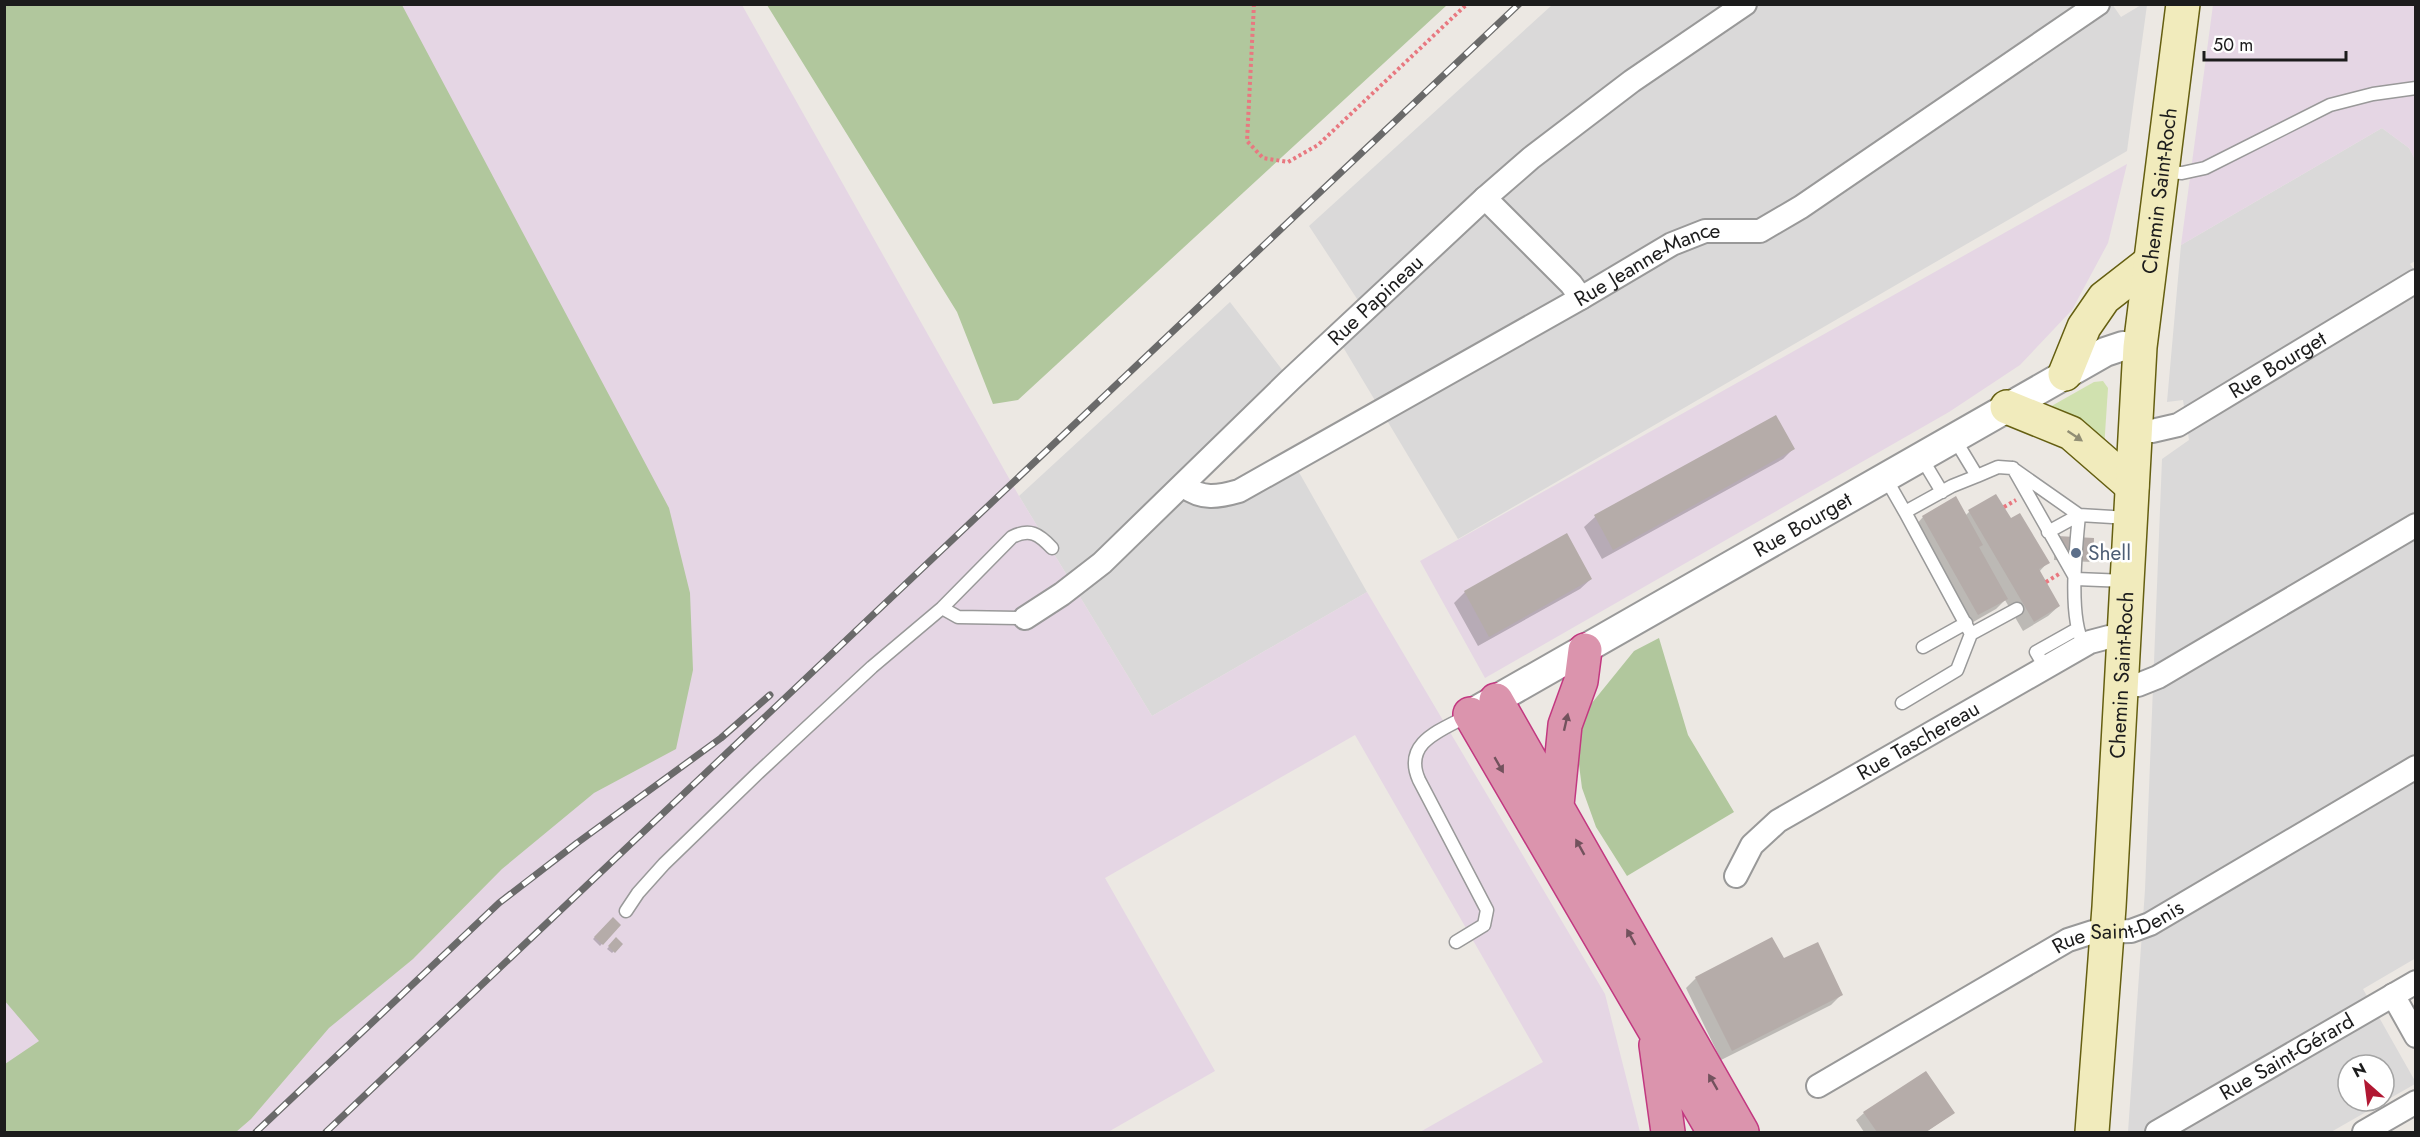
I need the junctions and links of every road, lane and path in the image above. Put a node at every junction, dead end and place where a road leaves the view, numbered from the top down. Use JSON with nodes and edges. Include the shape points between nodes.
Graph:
{"nodes":[{"id":1,"x":1254,"y":4,"type":"edge"},
{"id":2,"x":1467,"y":4,"type":"edge"},
{"id":3,"x":1745,"y":4,"type":"edge"},
{"id":4,"x":2098,"y":4,"type":"edge"},
{"id":5,"x":2183,"y":4,"type":"edge"},
{"id":6,"x":2415,"y":88,"type":"edge"},
{"id":7,"x":2161,"y":172,"type":"junction"},
{"id":8,"x":1485,"y":198,"type":"junction"},
{"id":9,"x":2149,"y":263,"type":"junction"},
{"id":10,"x":2415,"y":281,"type":"edge"},
{"id":11,"x":1581,"y":298,"type":"junction"},
{"id":12,"x":2140,"y":347,"type":"junction"},
{"id":13,"x":2065,"y":374,"type":"junction"},
{"id":14,"x":2007,"y":407,"type":"junction"},
{"id":15,"x":2136,"y":430,"type":"junction"},
{"id":16,"x":1954,"y":438,"type":"junction"},
{"id":17,"x":1922,"y":457,"type":"junction"},
{"id":18,"x":2012,"y":468,"type":"junction"},
{"id":19,"x":1885,"y":477,"type":"junction"},
{"id":20,"x":1977,"y":477,"type":"junction"},
{"id":21,"x":1184,"y":486,"type":"junction"},
{"id":22,"x":2132,"y":486,"type":"junction"},
{"id":23,"x":1942,"y":492,"type":"junction"},
{"id":24,"x":1905,"y":512,"type":"junction"},
{"id":25,"x":2079,"y":515,"type":"junction"},
{"id":26,"x":2130,"y":519,"type":"junction"},
{"id":27,"x":2415,"y":525,"type":"edge"},
{"id":28,"x":2049,"y":532,"type":"junction"},
{"id":29,"x":1052,"y":548,"type":"dead end"},
{"id":30,"x":2076,"y":579,"type":"junction"},
{"id":31,"x":2127,"y":581,"type":"junction"},
{"id":32,"x":942,"y":608,"type":"junction"},
{"id":33,"x":2017,"y":609,"type":"dead end"},
{"id":34,"x":1025,"y":618,"type":"joint"},
{"id":35,"x":1968,"y":629,"type":"junction"},
{"id":36,"x":2080,"y":637,"type":"junction"},
{"id":37,"x":2124,"y":637,"type":"junction"},
{"id":38,"x":1923,"y":647,"type":"dead end"},
{"id":39,"x":1586,"y":650,"type":"junction"},
{"id":40,"x":2122,"y":686,"type":"junction"},
{"id":41,"x":1902,"y":703,"type":"dead end"},
{"id":42,"x":1483,"y":707,"type":"junction"},
{"id":43,"x":2415,"y":767,"type":"edge"},
{"id":44,"x":1557,"y":805,"type":"junction"},
{"id":45,"x":1736,"y":876,"type":"dead end"},
{"id":46,"x":626,"y":911,"type":"dead end"},
{"id":47,"x":2107,"y":932,"type":"junction"},
{"id":48,"x":1456,"y":942,"type":"dead end"},
{"id":49,"x":2415,"y":982,"type":"edge"},
{"id":50,"x":2393,"y":995,"type":"junction"},
{"id":51,"x":1655,"y":1032,"type":"junction"},
{"id":52,"x":2415,"y":1036,"type":"edge"},
{"id":53,"x":1818,"y":1086,"type":"dead end"},
{"id":54,"x":2415,"y":1102,"type":"edge"},
{"id":55,"x":1668,"y":1132,"type":"edge"},
{"id":56,"x":1714,"y":1132,"type":"edge"},
{"id":57,"x":1742,"y":1132,"type":"edge"},
{"id":58,"x":2092,"y":1132,"type":"edge"},
{"id":59,"x":2157,"y":1132,"type":"edge"},
{"id":60,"x":2364,"y":1132,"type":"edge"}],
"edges":[{"from":1,"to":2,"type":"path","via":[[1247,141],[1263,158],[1288,162],[1318,145]]},
{"from":3,"to":8,"type":"street","name":"Rue Papineau","via":[[1584,117]]},
{"from":4,"to":11,"type":"street","name":"Rue Jeanne-Mance","via":[[1776,223],[1760,231],[1714,230],[1690,235]]},
{"from":5,"to":7,"type":"main road","name":"Chemin Saint-Roch"},
{"from":6,"to":7,"type":"lane","via":[[2330,105],[2205,168]]},
{"from":7,"to":9,"type":"main road","name":"Chemin Saint-Roch"},
{"from":8,"to":11,"type":"street"},
{"from":8,"to":21,"type":"street","name":"Rue Papineau","via":[[1290,380]]},
{"from":9,"to":12,"type":"main road","name":"Chemin Saint-Roch"},
{"from":9,"to":13,"type":"main road","via":[[2104,298],[2084,327]]},
{"from":10,"to":15,"type":"street","name":"Rue Bourget","via":[[2178,425]]},
{"from":11,"to":21,"type":"street","name":"Rue Jeanne-Mance","via":[[1239,491],[1210,498]]},
{"from":12,"to":13,"type":"street","name":"Rue Bourget","via":[[2110,349]]},
{"from":12,"to":15,"type":"main road","name":"Chemin Saint-Roch"},
{"from":13,"to":14,"type":"street","name":"Rue Bourget"},
{"from":14,"to":16,"type":"street","name":"Rue Bourget"},
{"from":14,"to":22,"type":"main road","one_way":true,"via":[[2072,433]]},
{"from":15,"to":22,"type":"main road","name":"Chemin Saint-Roch"},
{"from":16,"to":17,"type":"street","name":"Rue Bourget"},
{"from":16,"to":20,"type":"lane"},
{"from":17,"to":19,"type":"street","name":"Rue Bourget"},
{"from":17,"to":23,"type":"lane"},
{"from":18,"to":20,"type":"lane","via":[[1998,467]]},
{"from":18,"to":25,"type":"lane"},
{"from":18,"to":28,"type":"lane"},
{"from":19,"to":24,"type":"lane"},
{"from":19,"to":39,"type":"street","name":"Rue Bourget"},
{"from":20,"to":23,"type":"lane"},
{"from":21,"to":34,"type":"street","name":"Rue Papineau","via":[[1095,568]]},
{"from":22,"to":26,"type":"main road","name":"Chemin Saint-Roch"},
{"from":23,"to":24,"type":"lane"},
{"from":24,"to":35,"type":"lane"},
{"from":25,"to":26,"type":"lane"},
{"from":25,"to":28,"type":"lane"},
{"from":25,"to":30,"type":"lane"},
{"from":26,"to":31,"type":"main road","name":"Chemin Saint-Roch"},
{"from":27,"to":40,"type":"street","via":[[2158,677],[2138,686]]},
{"from":28,"to":30,"type":"lane"},
{"from":29,"to":32,"type":"lane","via":[[1033,532],[1012,537]]},
{"from":30,"to":31,"type":"lane"},
{"from":30,"to":36,"type":"lane"},
{"from":31,"to":37,"type":"main road","name":"Chemin Saint-Roch"},
{"from":32,"to":34,"type":"lane","via":[[958,617]]},
{"from":32,"to":46,"type":"lane","via":[[759,772],[664,864]]},
{"from":33,"to":35,"type":"lane"},
{"from":35,"to":38,"type":"lane"},
{"from":35,"to":41,"type":"lane","via":[[1957,670]]},
{"from":36,"to":37,"type":"street","name":"Rue Taschereau"},
{"from":36,"to":45,"type":"street","name":"Rue Taschereau","via":[[2045,667],[1778,821],[1752,845]]},
{"from":37,"to":40,"type":"main road","name":"Chemin Saint-Roch"},
{"from":39,"to":42,"type":"street","name":"Rue Bourget"},
{"from":44,"to":39,"type":"highway","one_way":true,"via":[[1565,725],[1581,681]]},
{"from":40,"to":47,"type":"main road","name":"Chemin Saint-Roch"},
{"from":42,"to":44,"type":"highway"},
{"from":42,"to":48,"type":"lane","via":[[1425,741],[1414,761],[1419,780],[1486,910],[1484,925]]},
{"from":42,"to":51,"type":"highway","one_way":true},
{"from":43,"to":47,"type":"street","name":"Rue Saint-Denis","via":[[2150,924],[2131,931]]},
{"from":57,"to":44,"type":"highway","one_way":true},
{"from":47,"to":53,"type":"street","name":"Rue Saint-Denis","via":[[2068,940]]},
{"from":47,"to":58,"type":"main road","name":"Chemin Saint-Roch"},
{"from":49,"to":50,"type":"street","name":"Rue Saint-Gérard"},
{"from":50,"to":52,"type":"street"},
{"from":50,"to":59,"type":"street","name":"Rue Saint-Gérard"},
{"from":51,"to":55,"type":"highway"},
{"from":51,"to":56,"type":"highway"},
{"from":54,"to":60,"type":"street"}]}
